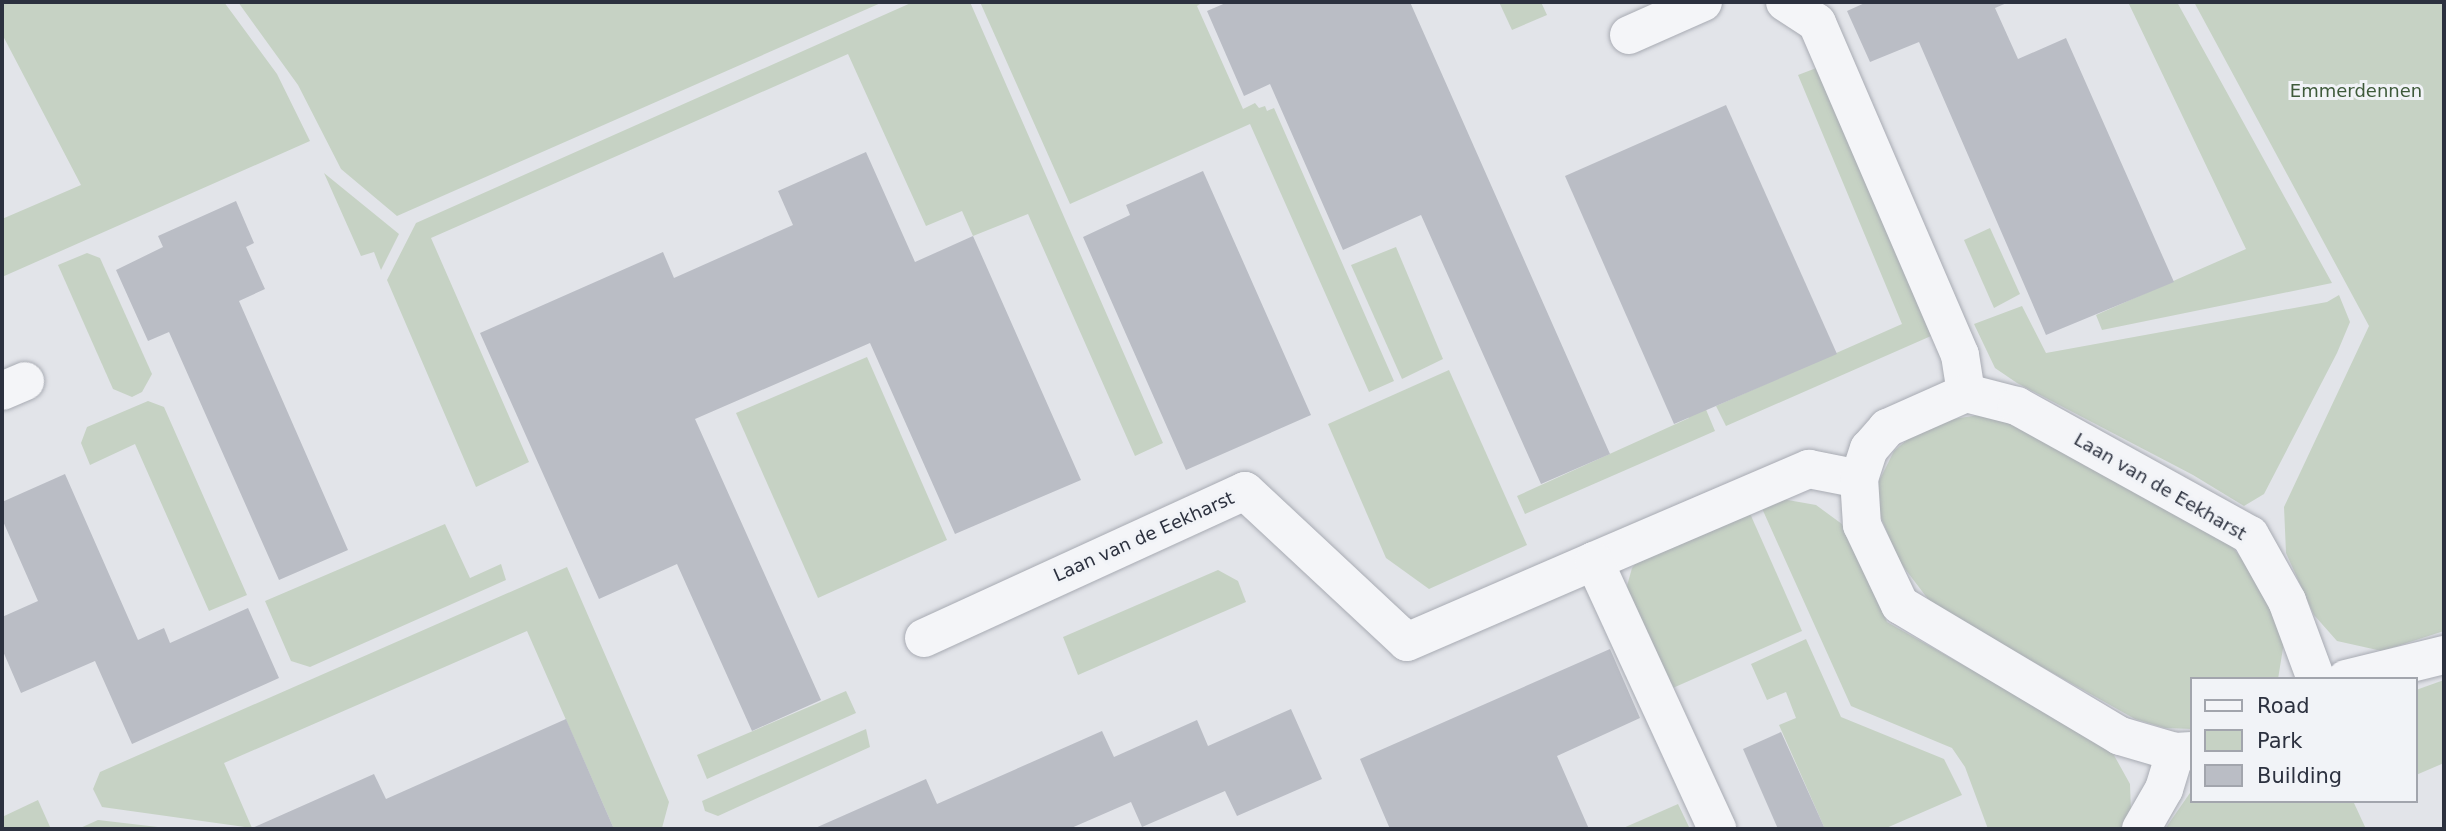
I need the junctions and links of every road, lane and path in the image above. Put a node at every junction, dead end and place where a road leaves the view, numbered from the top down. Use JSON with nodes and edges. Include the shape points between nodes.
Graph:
{"nodes":[{"id":1,"x":1703,"y":2,"type":"edge"},
{"id":2,"x":1785,"y":2,"type":"edge"},
{"id":3,"x":1629,"y":35,"type":"dead end"},
{"id":4,"x":1966,"y":393,"type":"junction"},
{"id":5,"x":1859,"y":480,"type":"junction"},
{"id":6,"x":1594,"y":561,"type":"junction"},
{"id":7,"x":924,"y":638,"type":"dead end"},
{"id":8,"x":2444,"y":655,"type":"edge"},
{"id":9,"x":2315,"y":677,"type":"edge"},
{"id":10,"x":2354,"y":677,"type":"edge"},
{"id":11,"x":2184,"y":752,"type":"edge"},
{"id":12,"x":1717,"y":829,"type":"edge"},
{"id":13,"x":2141,"y":829,"type":"edge"}],
"edges":[{"from":1,"to":3,"type":"street"},
{"from":2,"to":4,"type":"street","via":[[1818,23],[1960,355]]},
{"from":4,"to":5,"type":"street","via":[[1887,428],[1869,449]]},
{"from":4,"to":9,"type":"street","name":"Laan van de Eekharst","via":[[2017,406],[2250,535],[2287,601]]},
{"from":5,"to":6,"type":"street","name":"Laan van de Eekharst","via":[[1808,469]]},
{"from":5,"to":11,"type":"street","via":[[1861,526],[1900,605],[2120,736]]},
{"from":6,"to":7,"type":"street","name":"Laan van de Eekharst","via":[[1408,642],[1245,491]]},
{"from":6,"to":12,"type":"street"},
{"from":8,"to":10,"type":"street"},
{"from":11,"to":13,"type":"street"}]}
